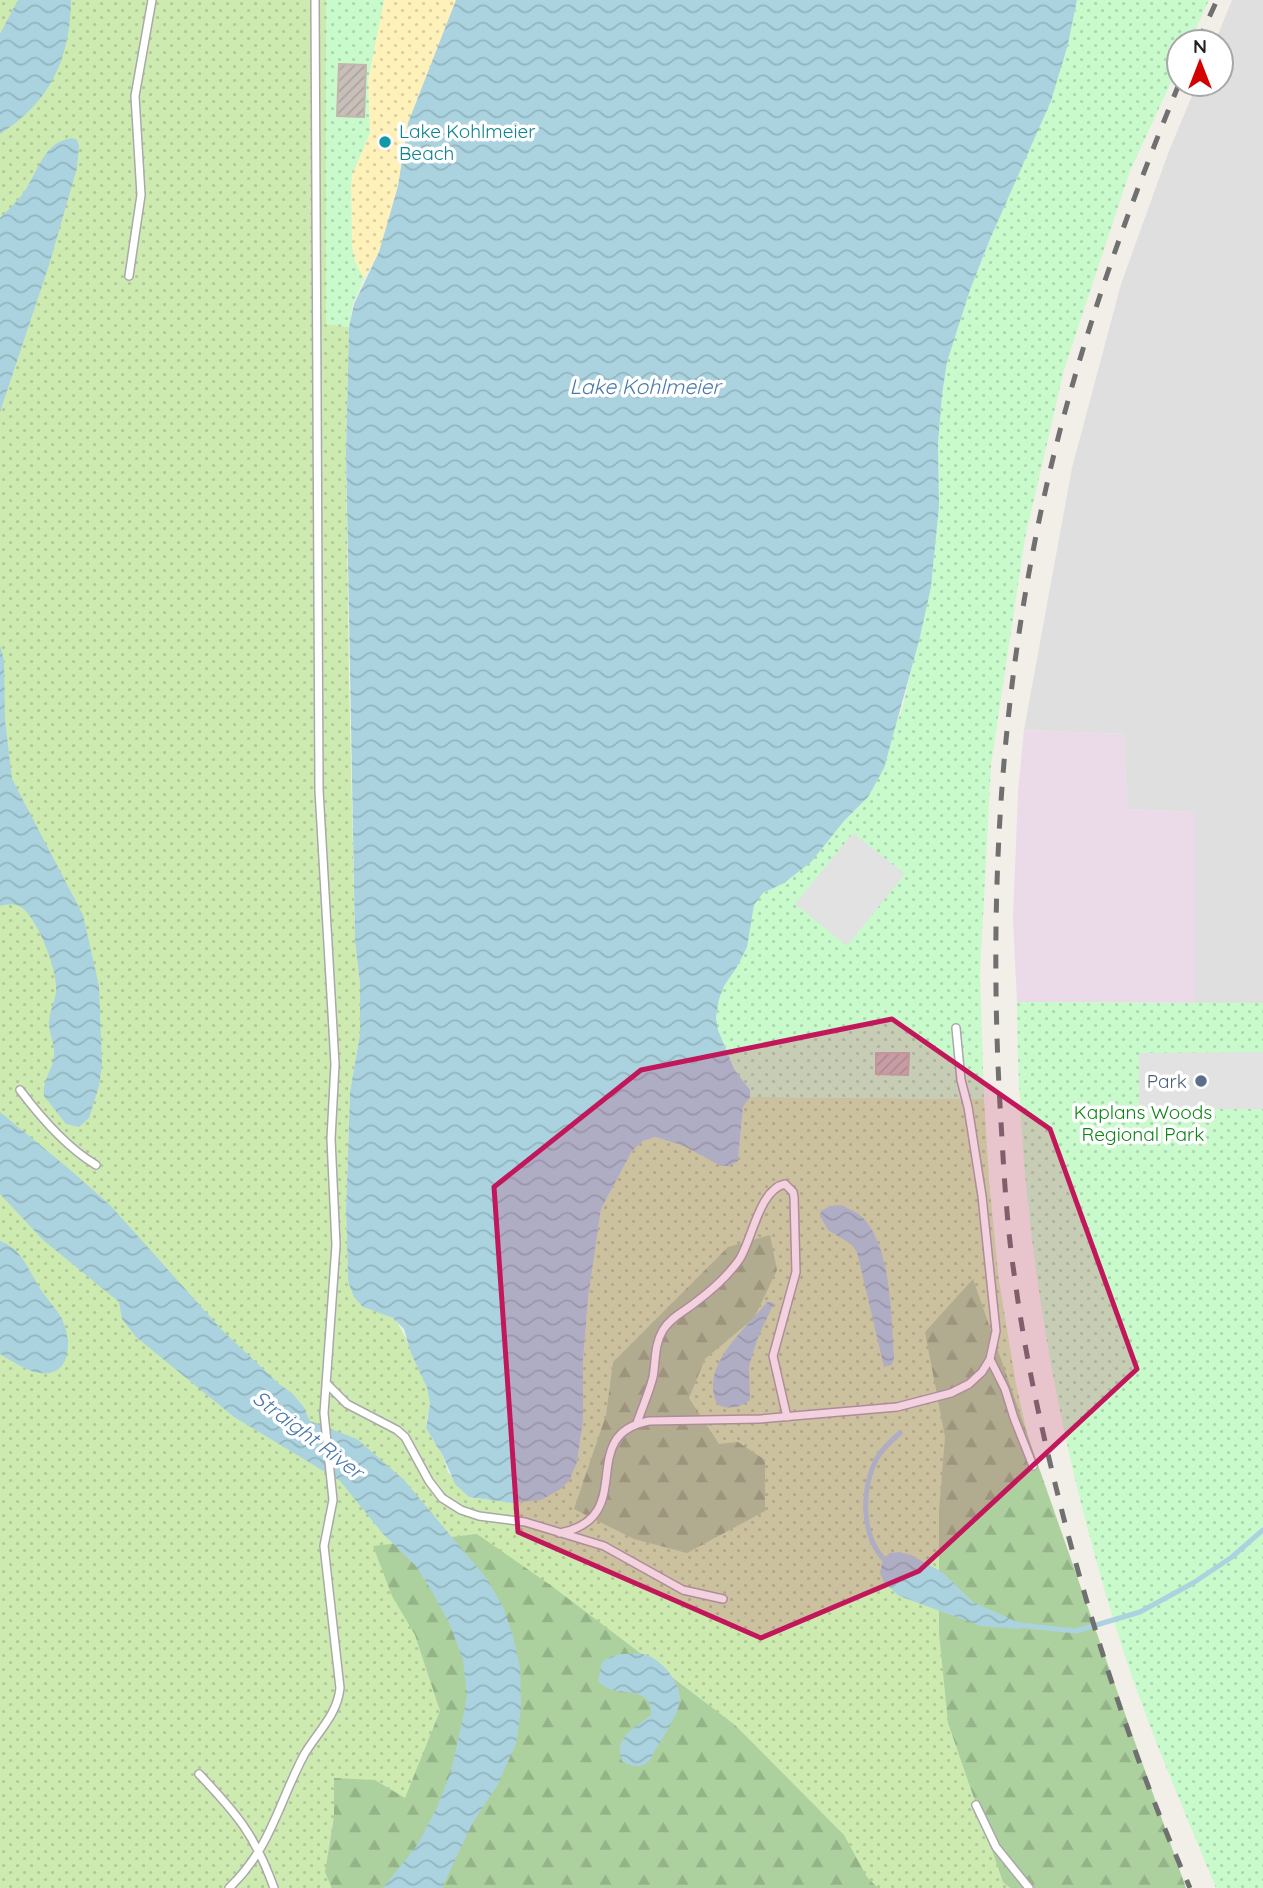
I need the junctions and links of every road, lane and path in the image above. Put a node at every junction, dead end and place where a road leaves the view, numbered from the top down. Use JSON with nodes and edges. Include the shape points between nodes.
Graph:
{"nodes":[{"id":1,"x":152,"y":0,"type":"edge"},
{"id":2,"x":315,"y":0,"type":"edge"},
{"id":3,"x":129,"y":276,"type":"dead end"},
{"id":4,"x":957,"y":1028,"type":"dead end"},
{"id":5,"x":20,"y":1090,"type":"dead end"},
{"id":6,"x":96,"y":1165,"type":"dead end"},
{"id":7,"x":990,"y":1359,"type":"junction"},
{"id":8,"x":327,"y":1383,"type":"junction"},
{"id":9,"x":787,"y":1418,"type":"junction"},
{"id":10,"x":637,"y":1423,"type":"junction"},
{"id":11,"x":1032,"y":1466,"type":"dead end"},
{"id":12,"x":560,"y":1534,"type":"junction"},
{"id":13,"x":723,"y":1599,"type":"dead end"},
{"id":14,"x":199,"y":1774,"type":"dead end"},
{"id":15,"x":976,"y":1805,"type":"dead end"},
{"id":16,"x":260,"y":1852,"type":"junction"},
{"id":17,"x":229,"y":1888,"type":"edge"},
{"id":18,"x":274,"y":1888,"type":"edge"},
{"id":19,"x":1029,"y":1888,"type":"edge"}],
"edges":[{"from":1,"to":3,"type":"lane","via":[[135,96],[141,195]]},
{"from":2,"to":8,"type":"lane","via":[[318,751],[335,1053],[331,1139],[336,1245]]},
{"from":4,"to":7,"type":"lane","via":[[995,1311],[996,1338]]},
{"from":5,"to":6,"type":"lane","via":[[43,1118]]},
{"from":7,"to":9,"type":"lane","via":[[982,1373],[951,1393],[897,1407]]},
{"from":7,"to":11,"type":"lane"},
{"from":8,"to":12,"type":"lane","via":[[347,1404],[405,1437],[429,1481],[451,1505]]},
{"from":8,"to":16,"type":"lane","via":[[324,1413],[333,1500],[324,1546],[340,1680],[337,1704],[306,1752]]},
{"from":9,"to":10,"type":"lane"},
{"from":9,"to":10,"type":"lane","via":[[773,1356],[797,1262],[794,1198],[785,1184],[765,1201],[732,1269],[663,1330]]},
{"from":10,"to":12,"type":"lane","via":[[611,1448],[597,1513],[583,1527]]},
{"from":12,"to":13,"type":"lane","via":[[604,1546],[683,1590]]},
{"from":14,"to":16,"type":"lane","via":[[241,1820]]},
{"from":15,"to":19,"type":"lane","via":[[996,1847]]},
{"from":16,"to":17,"type":"lane"},
{"from":16,"to":18,"type":"lane"}]}
